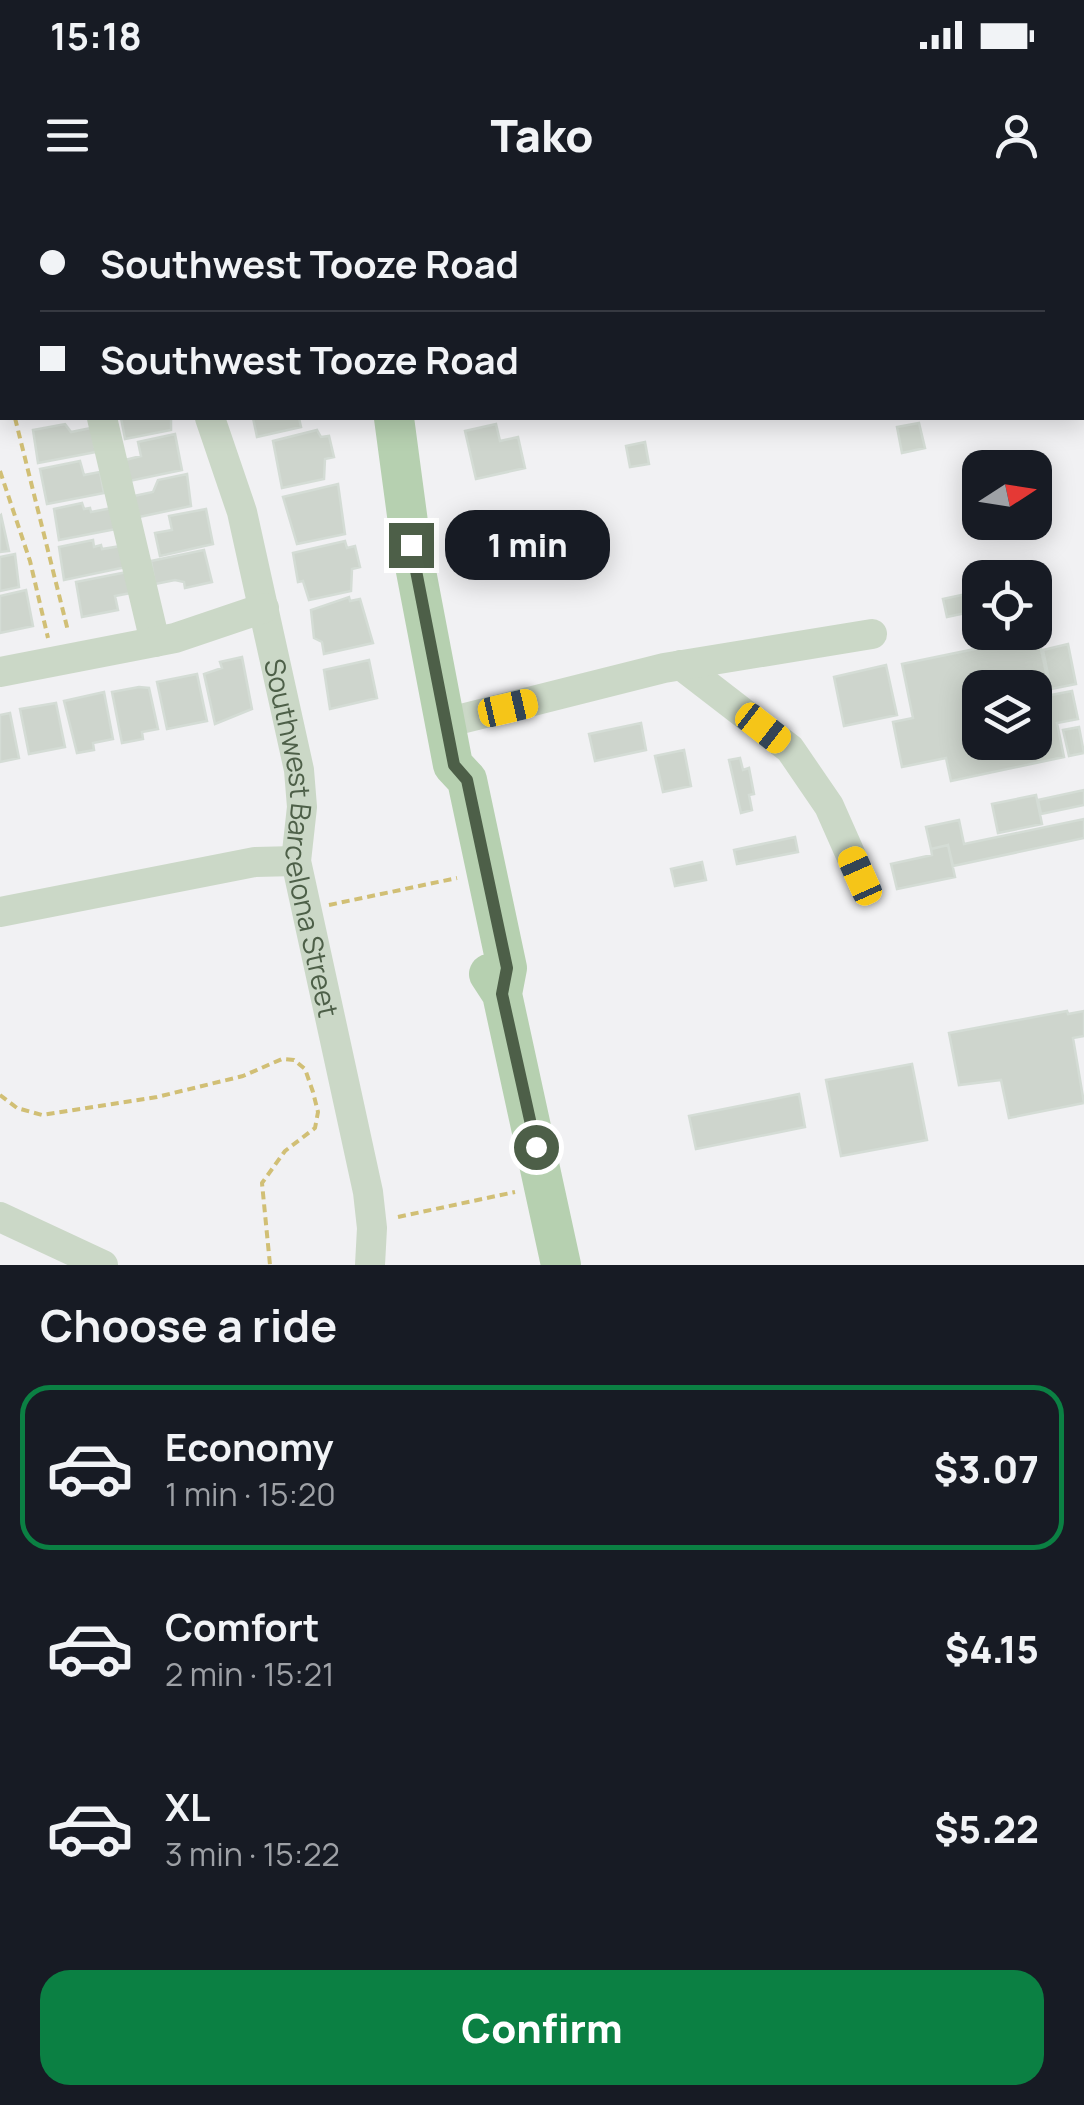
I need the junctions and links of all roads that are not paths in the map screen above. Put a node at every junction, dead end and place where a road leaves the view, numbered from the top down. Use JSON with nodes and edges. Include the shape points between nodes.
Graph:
{"nodes":[{"id":1,"x":102,"y":420,"type":"edge"},
{"id":2,"x":211,"y":420,"type":"edge"},
{"id":3,"x":394,"y":420,"type":"edge"},
{"id":4,"x":264,"y":608,"type":"junction"},
{"id":5,"x":872,"y":634,"type":"dead end"},
{"id":6,"x":155,"y":642,"type":"junction"},
{"id":7,"x":681,"y":665,"type":"junction"},
{"id":8,"x":0,"y":672,"type":"edge"},
{"id":9,"x":445,"y":723,"type":"junction"},
{"id":10,"x":454,"y":765,"type":"junction"},
{"id":11,"x":296,"y":860,"type":"junction"},
{"id":12,"x":860,"y":876,"type":"dead end"},
{"id":13,"x":0,"y":912,"type":"edge"},
{"id":14,"x":502,"y":994,"type":"junction"},
{"id":15,"x":0,"y":1217,"type":"edge"},
{"id":16,"x":104,"y":1265,"type":"edge"},
{"id":17,"x":370,"y":1265,"type":"edge"},
{"id":18,"x":561,"y":1265,"type":"edge"}],
"edges":[{"from":1,"to":6,"type":"street"},
{"from":2,"to":4,"type":"street","name":"Southwest Barcelona Street","via":[[242,512]]},
{"from":3,"to":9,"type":"main road"},
{"from":4,"to":6,"type":"street"},
{"from":4,"to":11,"type":"street","name":"Southwest Barcelona Street","via":[[299,770]]},
{"from":5,"to":7,"type":"street"},
{"from":6,"to":8,"type":"street"},
{"from":7,"to":9,"type":"street"},
{"from":7,"to":12,"type":"street","via":[[790,749],[829,806]]},
{"from":9,"to":10,"type":"main road"},
{"from":10,"to":14,"type":"main road","via":[[467,780],[507,968]]},
{"from":10,"to":14,"type":"main road","via":[[447,783],[466,877],[486,969]]},
{"from":11,"to":13,"type":"street","via":[[255,862]]},
{"from":11,"to":17,"type":"street","name":"Southwest Barcelona Street","via":[[371,1222]]},
{"from":14,"to":18,"type":"main road"},
{"from":15,"to":16,"type":"street"}]}
